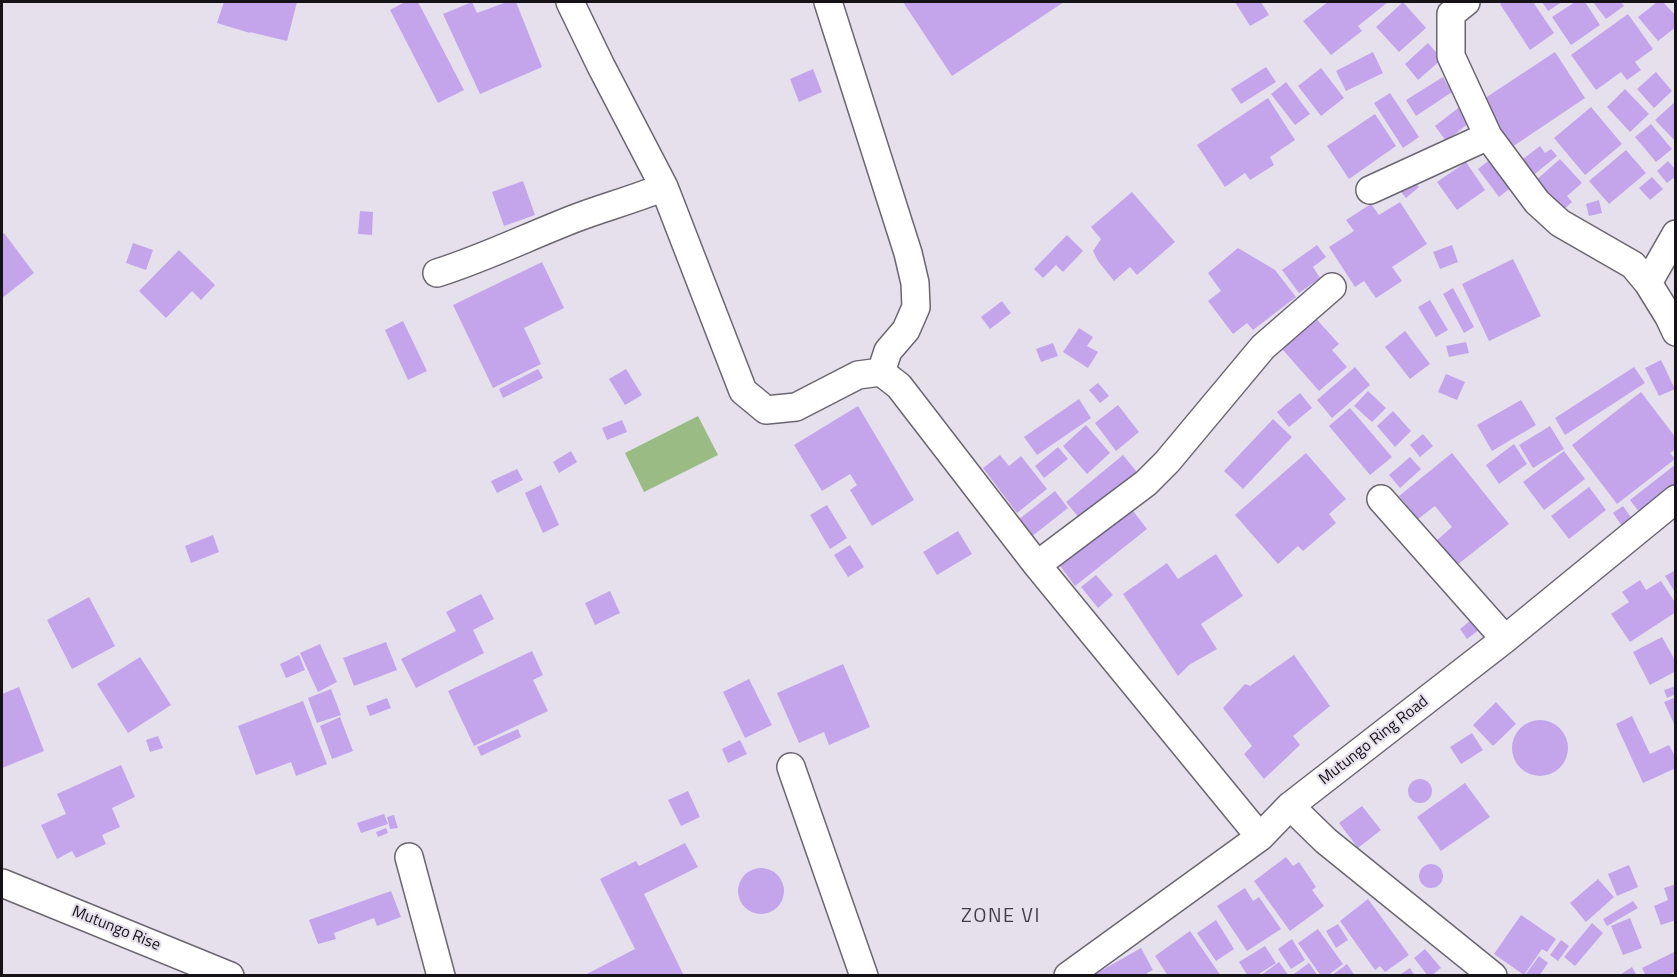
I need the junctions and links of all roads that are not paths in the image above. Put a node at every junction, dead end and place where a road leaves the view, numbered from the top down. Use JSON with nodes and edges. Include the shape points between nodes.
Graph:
{"nodes":[{"id":1,"x":570,"y":2,"type":"edge"},
{"id":2,"x":828,"y":2,"type":"edge"},
{"id":3,"x":1466,"y":2,"type":"edge"},
{"id":4,"x":1488,"y":136,"type":"junction"},
{"id":5,"x":664,"y":187,"type":"junction"},
{"id":6,"x":1370,"y":190,"type":"dead end"},
{"id":7,"x":1676,"y":234,"type":"edge"},
{"id":8,"x":437,"y":273,"type":"dead end"},
{"id":9,"x":1648,"y":282,"type":"junction"},
{"id":10,"x":1332,"y":287,"type":"dead end"},
{"id":11,"x":1676,"y":332,"type":"edge"},
{"id":12,"x":881,"y":372,"type":"junction"},
{"id":13,"x":1381,"y":499,"type":"dead end"},
{"id":14,"x":1676,"y":499,"type":"edge"},
{"id":15,"x":1036,"y":565,"type":"junction"},
{"id":16,"x":1505,"y":639,"type":"junction"},
{"id":17,"x":791,"y":767,"type":"dead end"},
{"id":18,"x":1290,"y":806,"type":"junction"},
{"id":19,"x":1260,"y":837,"type":"junction"},
{"id":20,"x":409,"y":857,"type":"dead end"},
{"id":21,"x":2,"y":883,"type":"edge"},
{"id":22,"x":230,"y":975,"type":"edge"},
{"id":23,"x":441,"y":975,"type":"edge"},
{"id":24,"x":864,"y":975,"type":"edge"},
{"id":25,"x":1068,"y":975,"type":"edge"},
{"id":26,"x":1493,"y":975,"type":"edge"}],
"edges":[{"from":1,"to":5,"type":"street"},
{"from":2,"to":12,"type":"street","via":[[915,283],[916,307],[906,330],[888,351]]},
{"from":3,"to":4,"type":"street","via":[[1451,14],[1451,56]]},
{"from":4,"to":6,"type":"street"},
{"from":4,"to":9,"type":"street","via":[[1536,202],[1560,223],[1632,265]]},
{"from":5,"to":8,"type":"street"},
{"from":5,"to":12,"type":"street","via":[[743,391],[766,410],[796,407],[858,375]]},
{"from":7,"to":9,"type":"street"},
{"from":9,"to":11,"type":"street"},
{"from":10,"to":15,"type":"street","via":[[1263,347],[1146,483]]},
{"from":12,"to":15,"type":"street","via":[[899,386]]},
{"from":13,"to":16,"type":"street"},
{"from":14,"to":16,"type":"street","name":"Mutungo Ring Road"},
{"from":15,"to":19,"type":"street"},
{"from":16,"to":18,"type":"street","name":"Mutungo Ring Road"},
{"from":17,"to":24,"type":"street"},
{"from":18,"to":19,"type":"street","name":"Mutungo Ring Road"},
{"from":18,"to":26,"type":"street","via":[[1326,841]]},
{"from":19,"to":25,"type":"street","name":"Mutungo Ring Road"},
{"from":20,"to":23,"type":"street"},
{"from":21,"to":22,"type":"street","name":"Mutungo Rise"}]}
